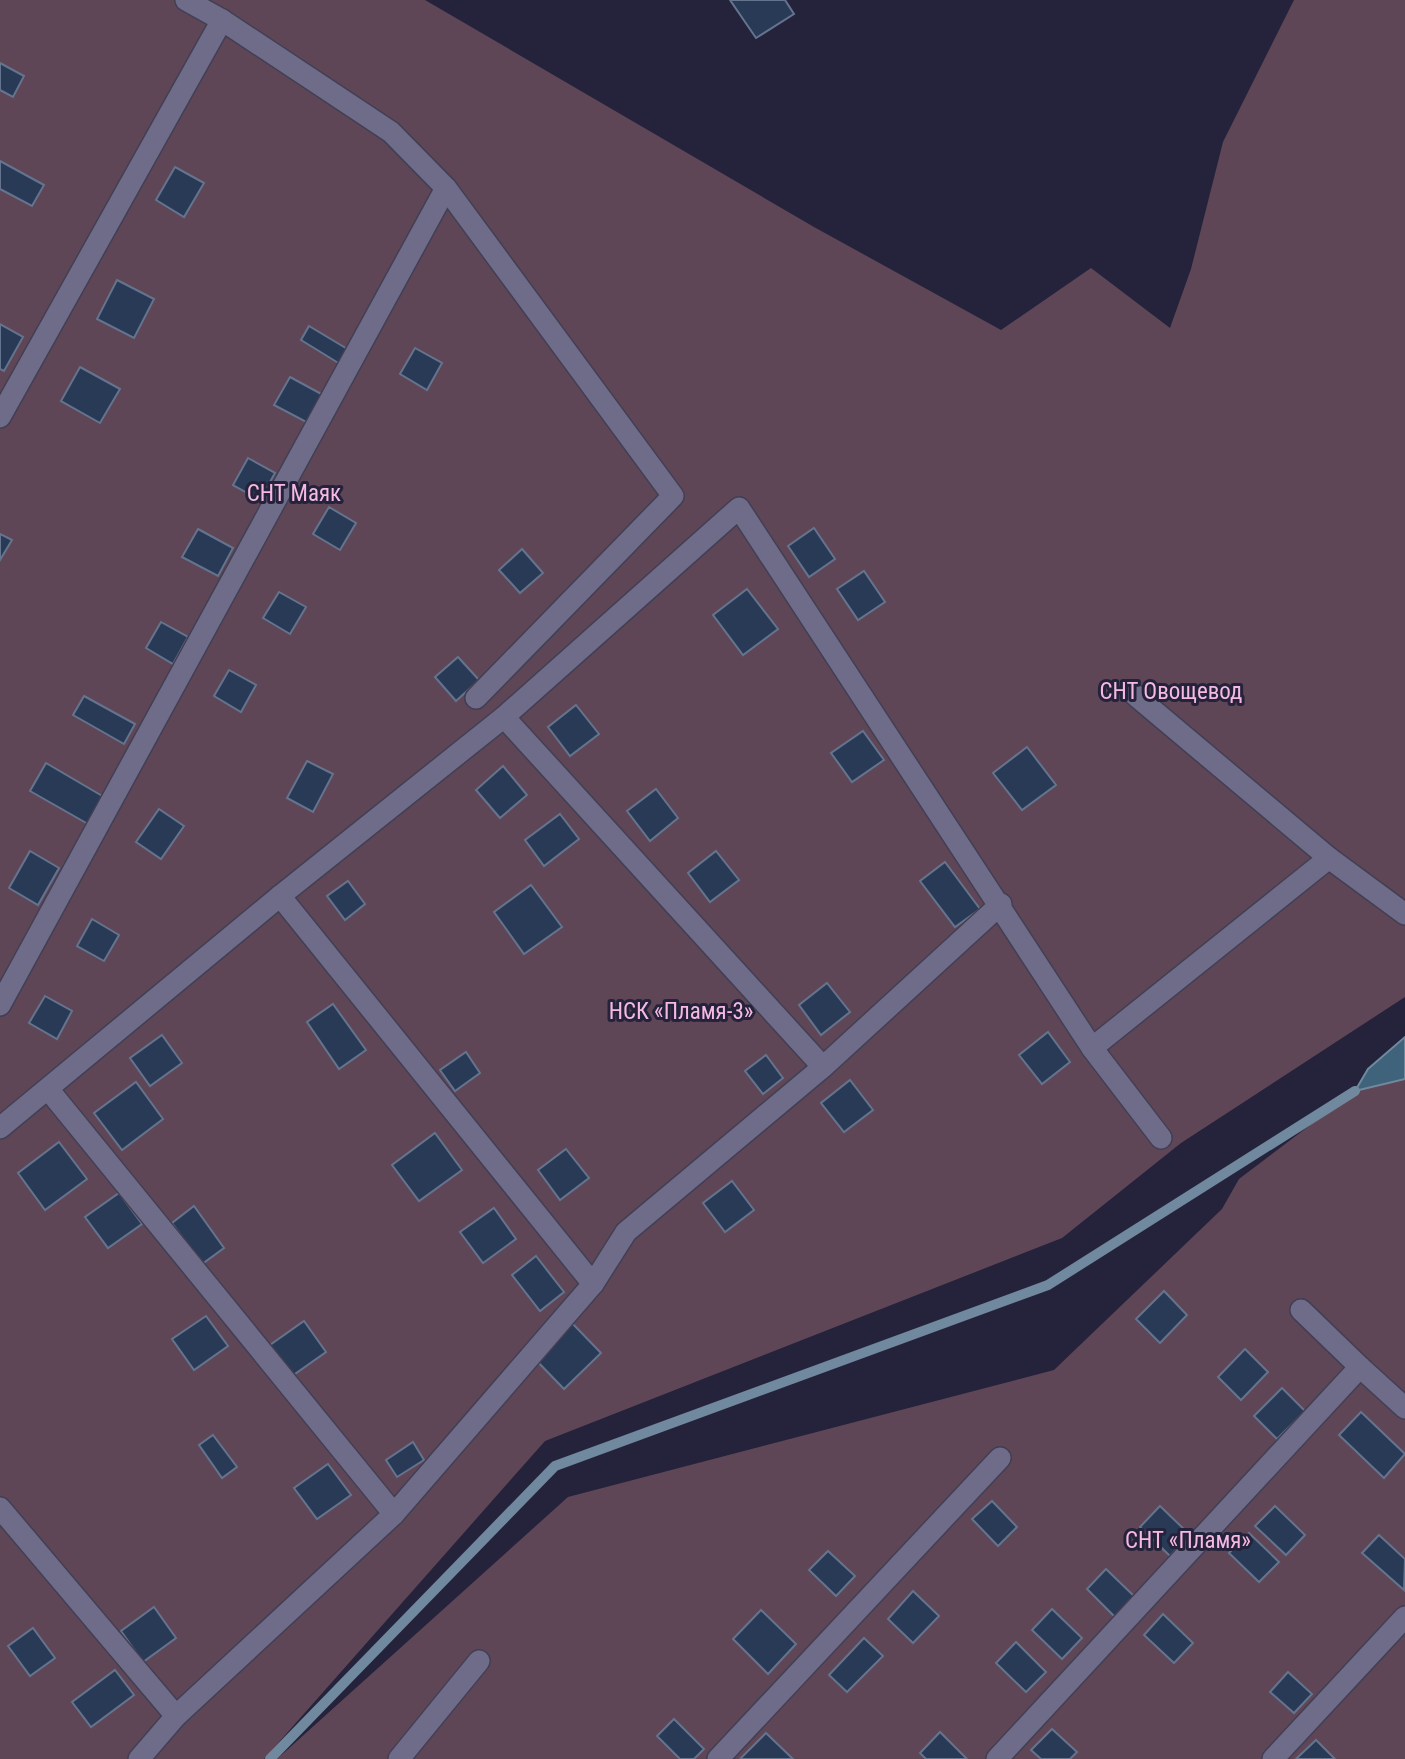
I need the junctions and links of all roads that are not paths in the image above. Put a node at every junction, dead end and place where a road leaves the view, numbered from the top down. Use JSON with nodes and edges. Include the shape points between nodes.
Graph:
{"nodes":[{"id":1,"x":186,"y":0,"type":"edge"},
{"id":2,"x":222,"y":20,"type":"junction"},
{"id":3,"x":446,"y":188,"type":"junction"},
{"id":4,"x":0,"y":418,"type":"edge"},
{"id":5,"x":1135,"y":695,"type":"dead end"},
{"id":6,"x":476,"y":698,"type":"dead end"},
{"id":7,"x":504,"y":718,"type":"junction"},
{"id":8,"x":1329,"y":858,"type":"junction"},
{"id":9,"x":280,"y":896,"type":"junction"},
{"id":10,"x":1000,"y":904,"type":"junction"},
{"id":11,"x":1405,"y":914,"type":"edge"},
{"id":12,"x":0,"y":1005,"type":"edge"},
{"id":13,"x":1092,"y":1048,"type":"junction"},
{"id":14,"x":823,"y":1067,"type":"junction"},
{"id":15,"x":48,"y":1089,"type":"junction"},
{"id":16,"x":0,"y":1128,"type":"edge"},
{"id":17,"x":1161,"y":1138,"type":"dead end"},
{"id":18,"x":593,"y":1283,"type":"junction"},
{"id":19,"x":1301,"y":1310,"type":"dead end"},
{"id":20,"x":1360,"y":1367,"type":"junction"},
{"id":21,"x":1405,"y":1408,"type":"edge"},
{"id":22,"x":1000,"y":1458,"type":"dead end"},
{"id":23,"x":0,"y":1508,"type":"edge"},
{"id":24,"x":394,"y":1514,"type":"junction"},
{"id":25,"x":1405,"y":1617,"type":"edge"},
{"id":26,"x":479,"y":1661,"type":"dead end"},
{"id":27,"x":176,"y":1716,"type":"junction"},
{"id":28,"x":139,"y":1759,"type":"edge"},
{"id":29,"x":399,"y":1759,"type":"edge"},
{"id":30,"x":718,"y":1759,"type":"edge"},
{"id":31,"x":997,"y":1759,"type":"edge"},
{"id":32,"x":1273,"y":1759,"type":"edge"}],
"edges":[{"from":1,"to":2,"type":"street"},
{"from":2,"to":3,"type":"street","via":[[391,132]]},
{"from":2,"to":4,"type":"street"},
{"from":3,"to":6,"type":"street","via":[[673,496]]},
{"from":3,"to":12,"type":"street"},
{"from":5,"to":8,"type":"street"},
{"from":7,"to":9,"type":"street"},
{"from":7,"to":10,"type":"street","via":[[738,508]]},
{"from":7,"to":14,"type":"street"},
{"from":8,"to":11,"type":"street"},
{"from":8,"to":13,"type":"street"},
{"from":9,"to":15,"type":"street"},
{"from":9,"to":18,"type":"street"},
{"from":10,"to":13,"type":"street"},
{"from":10,"to":14,"type":"street"},
{"from":13,"to":17,"type":"street"},
{"from":14,"to":18,"type":"street","via":[[626,1232]]},
{"from":15,"to":16,"type":"street"},
{"from":15,"to":24,"type":"street"},
{"from":18,"to":24,"type":"street"},
{"from":19,"to":20,"type":"street"},
{"from":20,"to":21,"type":"street"},
{"from":20,"to":31,"type":"street"},
{"from":22,"to":30,"type":"street"},
{"from":23,"to":27,"type":"street"},
{"from":24,"to":27,"type":"street"},
{"from":25,"to":32,"type":"street"},
{"from":26,"to":29,"type":"street"},
{"from":27,"to":28,"type":"street"}]}
